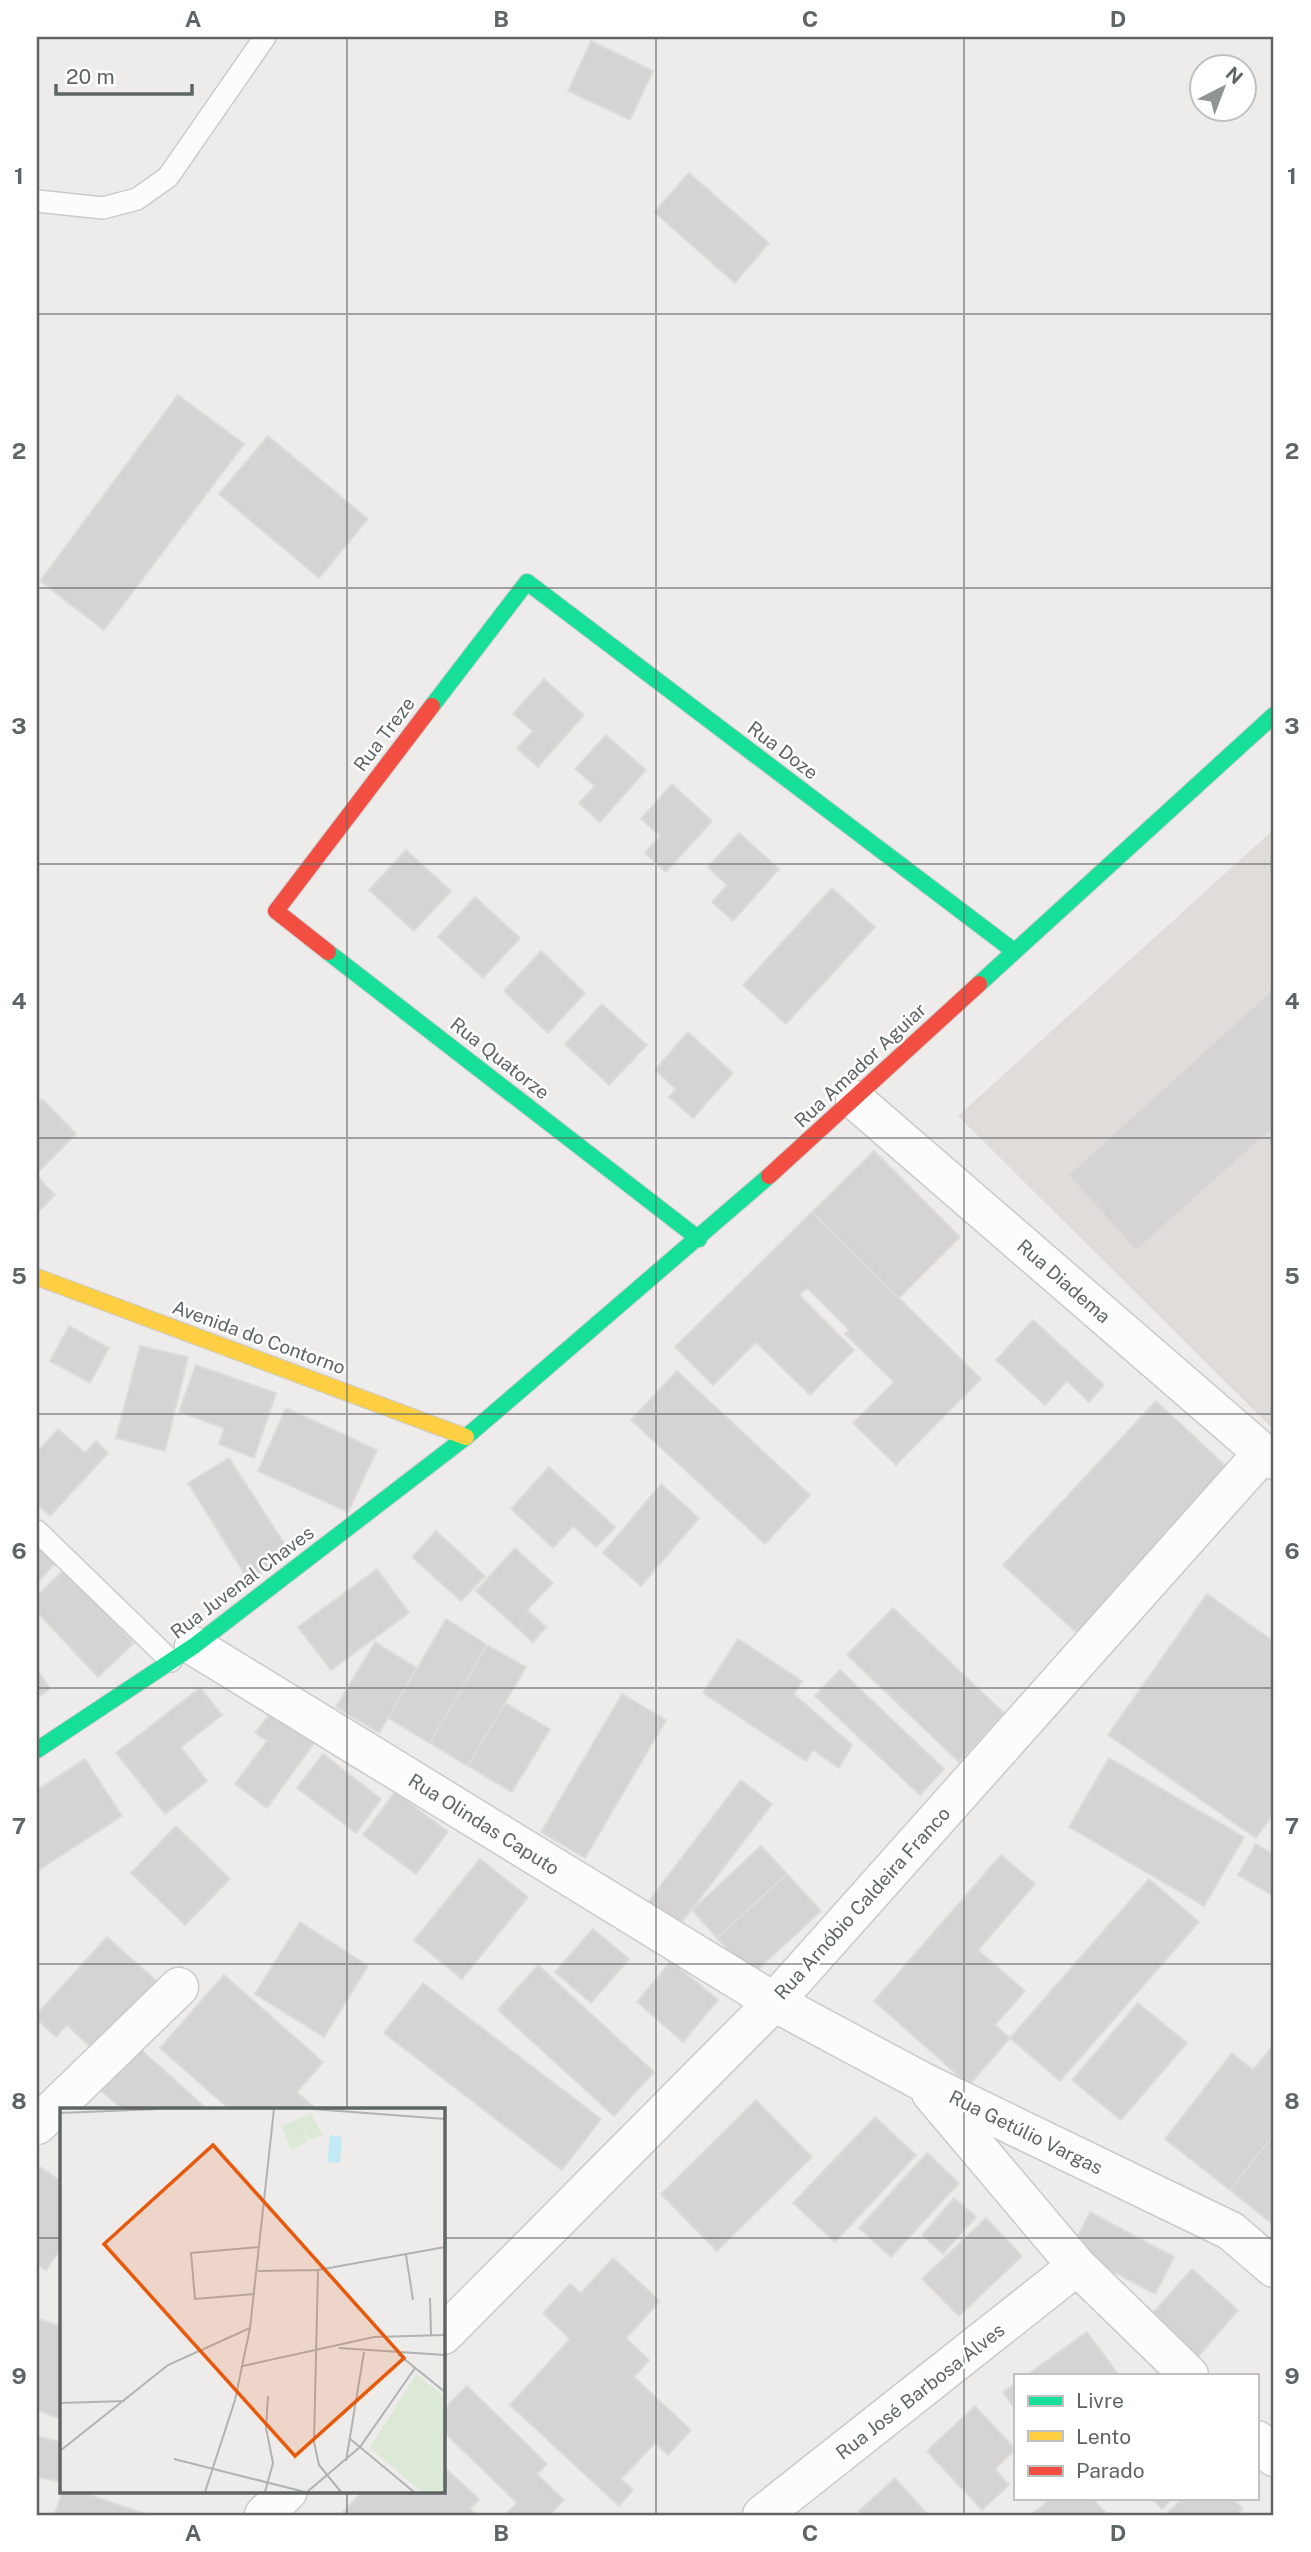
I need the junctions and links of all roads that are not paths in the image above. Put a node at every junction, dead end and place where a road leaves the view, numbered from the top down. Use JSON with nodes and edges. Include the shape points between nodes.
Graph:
{"nodes":[{"id":1,"x":265,"y":37,"type":"edge"},
{"id":2,"x":37,"y":201,"type":"edge"},
{"id":3,"x":527,"y":582,"type":"joint"},
{"id":4,"x":1274,"y":715,"type":"edge"},
{"id":5,"x":276,"y":911,"type":"joint"},
{"id":6,"x":1014,"y":951,"type":"junction"},
{"id":7,"x":855,"y":1100,"type":"junction"},
{"id":8,"x":699,"y":1239,"type":"junction"},
{"id":9,"x":37,"y":1277,"type":"edge"},
{"id":10,"x":466,"y":1437,"type":"junction"},
{"id":11,"x":1269,"y":1457,"type":"edge"},
{"id":12,"x":37,"y":1531,"type":"edge"},
{"id":13,"x":183,"y":1654,"type":"junction"},
{"id":14,"x":37,"y":1750,"type":"edge"},
{"id":15,"x":179,"y":1987,"type":"dead end"},
{"id":16,"x":774,"y":2002,"type":"junction"},
{"id":17,"x":923,"y":2082,"type":"junction"},
{"id":18,"x":37,"y":2125,"type":"edge"},
{"id":19,"x":1077,"y":2266,"type":"junction"},
{"id":20,"x":1274,"y":2268,"type":"edge"},
{"id":21,"x":444,"y":2334,"type":"edge"},
{"id":22,"x":1188,"y":2374,"type":"edge"},
{"id":23,"x":1258,"y":2441,"type":"edge"},
{"id":24,"x":1274,"y":2457,"type":"edge"},
{"id":25,"x":287,"y":2492,"type":"edge"},
{"id":26,"x":264,"y":2515,"type":"edge"},
{"id":27,"x":762,"y":2515,"type":"edge"}],
"edges":[{"from":1,"to":2,"type":"lane","via":[[167,177],[137,200],[103,208]]},
{"from":3,"to":5,"type":"street","name":"Rua Treze"},
{"from":3,"to":6,"type":"street","name":"Rua Doze"},
{"from":4,"to":6,"type":"street","name":"Rua Amador Aguiar"},
{"from":5,"to":8,"type":"street","name":"Rua Quatorze"},
{"from":6,"to":7,"type":"street","name":"Rua Amador Aguiar"},
{"from":7,"to":8,"type":"street","name":"Rua Amador Aguiar"},
{"from":7,"to":11,"type":"street","name":"Rua Diadema"},
{"from":8,"to":10,"type":"street","name":"Rua Amador Aguiar"},
{"from":9,"to":10,"type":"street","name":"Avenida do Contorno"},
{"from":10,"to":13,"type":"street","name":"Rua Juvenal Chaves"},
{"from":11,"to":16,"type":"street","name":"Rua Arnóbio Caldeira Franco"},
{"from":12,"to":13,"type":"lane"},
{"from":13,"to":14,"type":"street","name":"Rua Juvenal Chaves"},
{"from":13,"to":16,"type":"street","name":"Rua Olindas Caputo"},
{"from":15,"to":18,"type":"street"},
{"from":16,"to":17,"type":"street","name":"Rua Getúlio Vargas"},
{"from":16,"to":21,"type":"street","name":"Rua Arnóbio Caldeira Franco"},
{"from":17,"to":19,"type":"street"},
{"from":17,"to":20,"type":"street","name":"Rua Getúlio Vargas","via":[[1231,2231]]},
{"from":19,"to":22,"type":"street"},
{"from":19,"to":27,"type":"street","name":"Rua José Barbosa Alves"},
{"from":23,"to":24,"type":"street"},
{"from":25,"to":26,"type":"street"}]}
